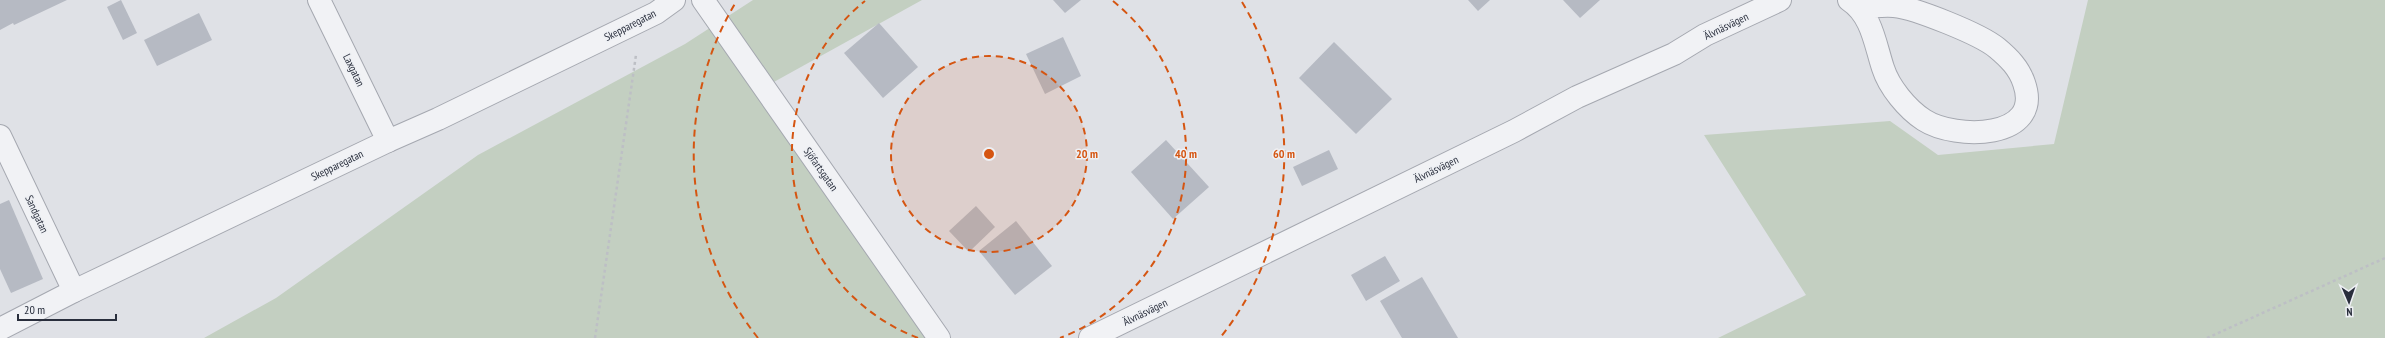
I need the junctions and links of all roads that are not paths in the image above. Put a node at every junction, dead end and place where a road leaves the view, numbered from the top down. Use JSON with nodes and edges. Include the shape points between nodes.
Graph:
{"nodes":[{"id":1,"x":319,"y":0,"type":"edge"},
{"id":2,"x":674,"y":0,"type":"edge"},
{"id":3,"x":703,"y":0,"type":"edge"},
{"id":4,"x":1780,"y":0,"type":"edge"},
{"id":5,"x":1855,"y":4,"type":"edge"},
{"id":6,"x":0,"y":136,"type":"edge"},
{"id":7,"x":388,"y":141,"type":"junction"},
{"id":8,"x":74,"y":291,"type":"junction"},
{"id":9,"x":0,"y":329,"type":"edge"},
{"id":10,"x":939,"y":338,"type":"edge"},
{"id":11,"x":1090,"y":338,"type":"edge"}],
"edges":[{"from":1,"to":7,"type":"street","name":"Laxgatan"},
{"from":2,"to":7,"type":"street","name":"Skepparegatan","via":[[641,20]]},
{"from":3,"to":10,"type":"street","name":"Sjöfartsgatan"},
{"from":4,"to":11,"type":"street","name":"Älvnäsvägen"},
{"from":5,"to":5,"type":"street","via":[[1874,34],[1883,69],[1890,84],[1923,119],[1938,127],[1970,134],[1993,131],[2019,119],[2025,108],[2027,93],[2024,83],[2016,66],[1995,47],[1918,12],[1894,6]]},
{"from":6,"to":8,"type":"street","name":"Sandgatan"},
{"from":7,"to":8,"type":"street","name":"Skepparegatan"},
{"from":8,"to":9,"type":"street","name":"Skepparegatan"}]}
